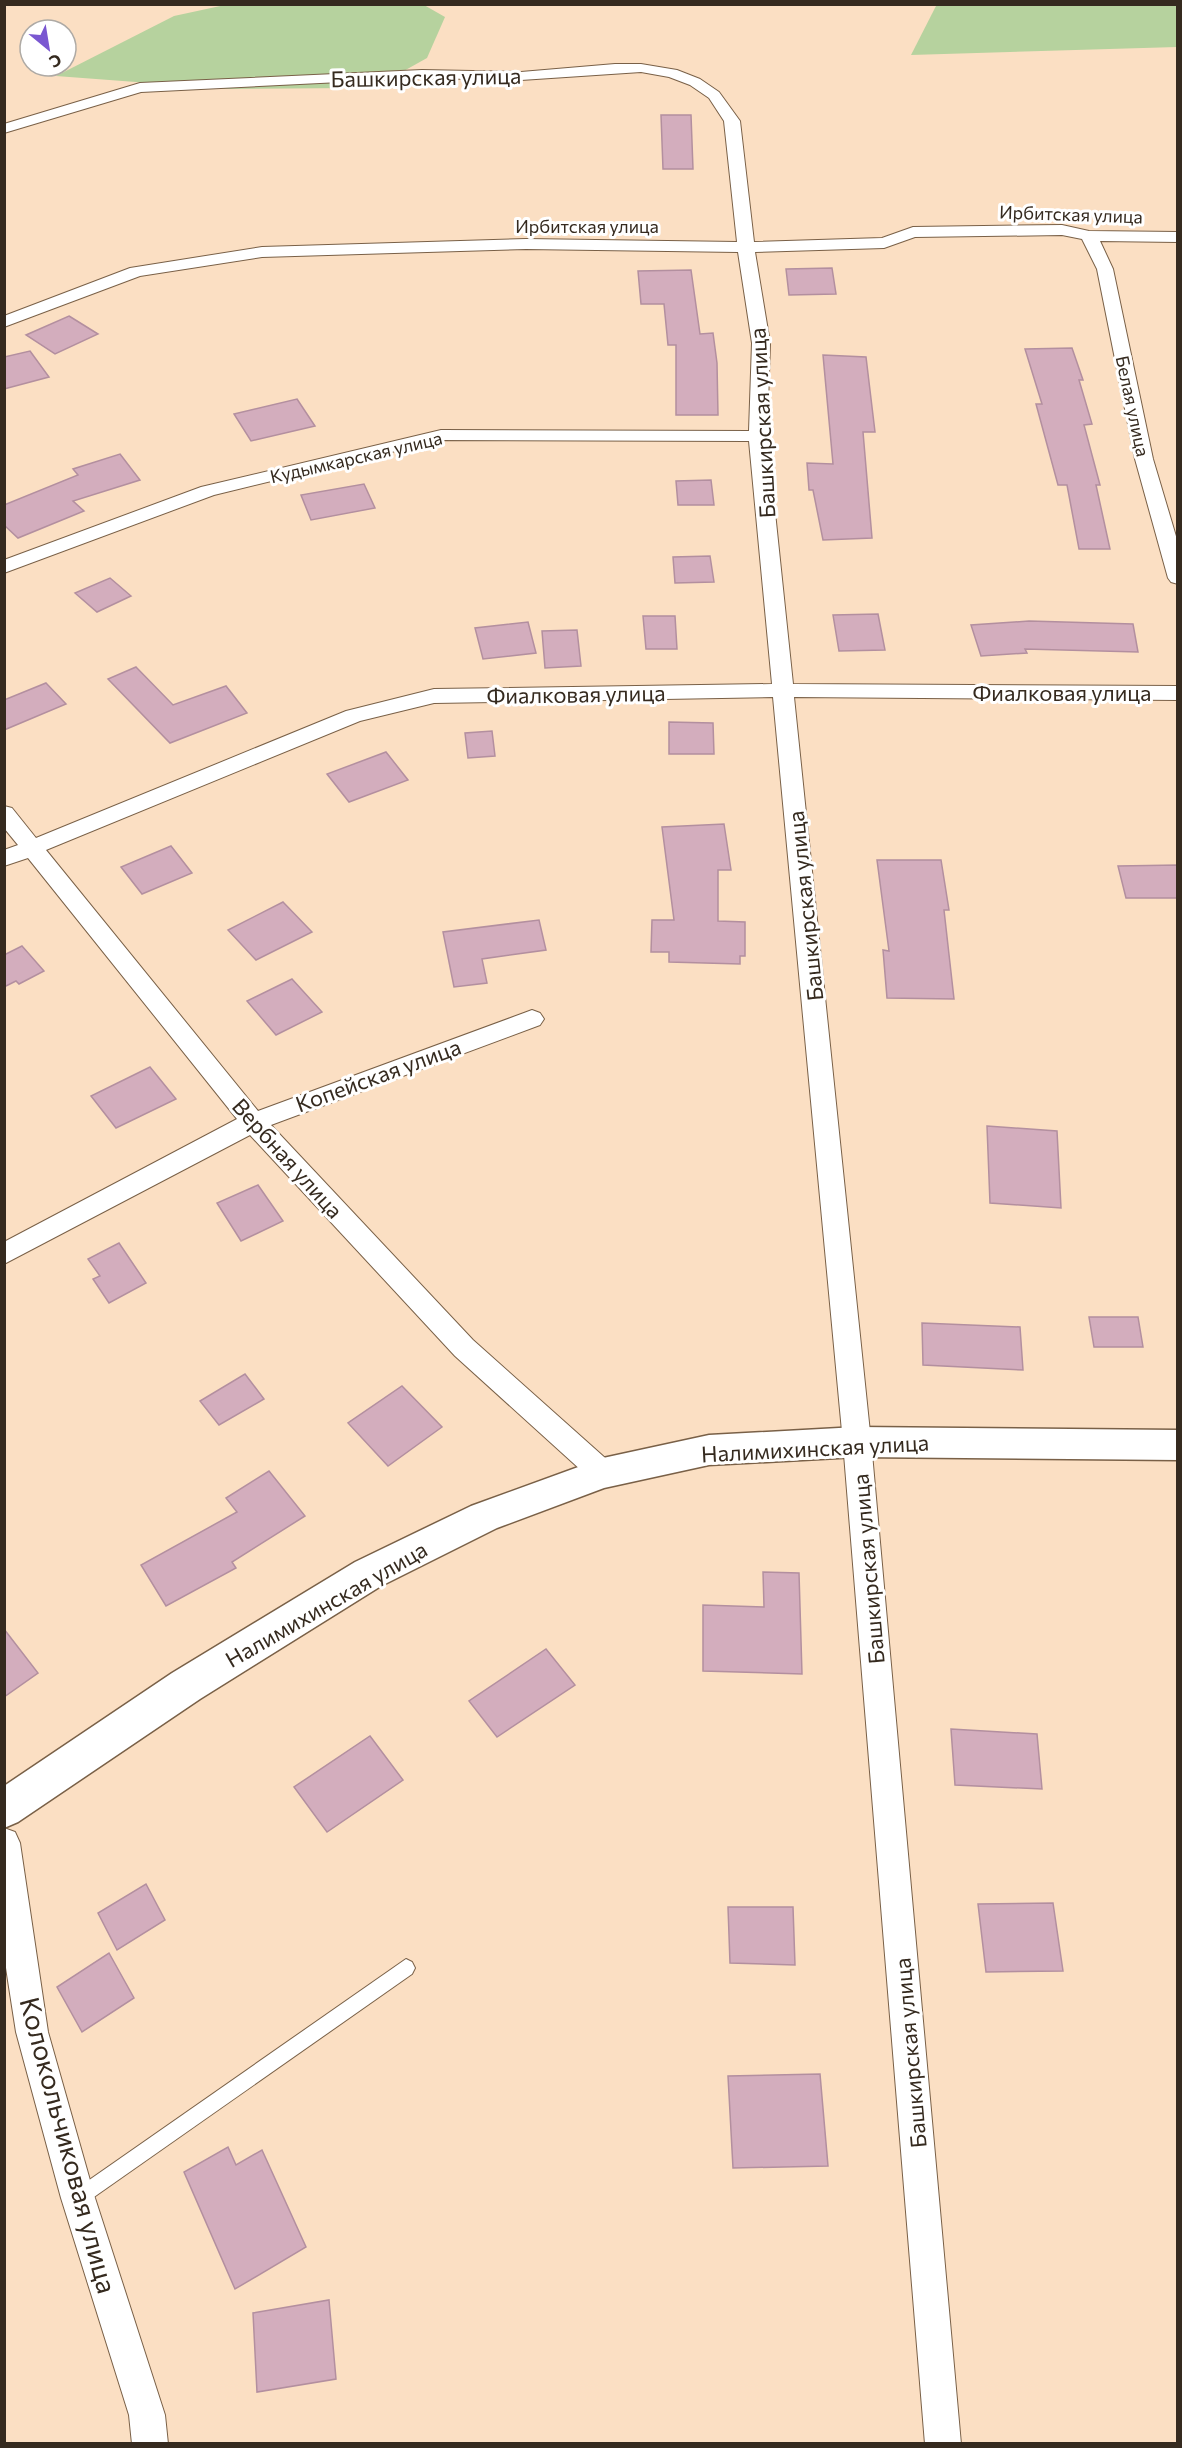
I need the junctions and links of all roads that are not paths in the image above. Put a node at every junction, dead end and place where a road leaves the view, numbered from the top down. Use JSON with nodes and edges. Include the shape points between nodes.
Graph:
{"nodes":[{"id":1,"x":4,"y":129,"type":"edge"},
{"id":2,"x":1089,"y":236,"type":"junction"},
{"id":3,"x":1178,"y":237,"type":"edge"},
{"id":4,"x":746,"y":247,"type":"junction"},
{"id":5,"x":4,"y":322,"type":"edge"},
{"id":6,"x":758,"y":436,"type":"junction"},
{"id":7,"x":4,"y":567,"type":"edge"},
{"id":8,"x":1178,"y":578,"type":"edge"},
{"id":9,"x":783,"y":690,"type":"junction"},
{"id":10,"x":1178,"y":693,"type":"edge"},
{"id":11,"x":4,"y":813,"type":"edge"},
{"id":12,"x":32,"y":846,"type":"junction"},
{"id":13,"x":4,"y":859,"type":"edge"},
{"id":14,"x":532,"y":1019,"type":"dead end"},
{"id":15,"x":253,"y":1122,"type":"junction"},
{"id":16,"x":4,"y":1254,"type":"edge"},
{"id":17,"x":857,"y":1442,"type":"junction"},
{"id":18,"x":1178,"y":1445,"type":"edge"},
{"id":19,"x":603,"y":1473,"type":"junction"},
{"id":20,"x":4,"y":1809,"type":"edge"},
{"id":21,"x":4,"y":1843,"type":"edge"},
{"id":22,"x":406,"y":1968,"type":"dead end"},
{"id":23,"x":78,"y":2198,"type":"junction"},
{"id":24,"x":150,"y":2444,"type":"edge"},
{"id":25,"x":943,"y":2444,"type":"edge"}],
"edges":[{"from":1,"to":4,"type":"street","name":"Башкирская улица","via":[[140,88],[422,74],[521,75],[615,68],[672,73],[714,95],[732,121]]},
{"from":2,"to":3,"type":"street","name":"Ирбитская улица"},
{"from":2,"to":4,"type":"street","name":"Ирбитская улица","via":[[1062,230],[914,232],[884,243]]},
{"from":2,"to":8,"type":"street","name":"Белая улица","via":[[1105,269],[1144,459]]},
{"from":4,"to":5,"type":"street","name":"Ирбитская улица","via":[[526,244],[262,252],[136,272]]},
{"from":4,"to":6,"type":"street","name":"Башкирская улица","via":[[761,344]]},
{"from":6,"to":7,"type":"street","name":"Кудымкарская улица","via":[[441,435],[208,491]]},
{"from":6,"to":9,"type":"street","name":"Башкирская улица"},
{"from":9,"to":10,"type":"street","name":"Фиалковая улица"},
{"from":9,"to":12,"type":"street","name":"Фиалковая улица","via":[[434,696],[353,716],[181,789]]},
{"from":9,"to":17,"type":"street","name":"Башкирская улица"},
{"from":11,"to":12,"type":"street","name":"Вербная улица"},
{"from":12,"to":13,"type":"street","name":"Фиалковая улица"},
{"from":12,"to":15,"type":"street","name":"Вербная улица"},
{"from":14,"to":15,"type":"street","name":"Копейская улица"},
{"from":15,"to":16,"type":"street","name":"Копейская улица"},
{"from":15,"to":19,"type":"street","name":"Вербная улица","via":[[464,1348]]},
{"from":17,"to":18,"type":"street","name":"Налимихинская улица"},
{"from":17,"to":19,"type":"street","name":"Налимихинская улица","via":[[709,1450]]},
{"from":17,"to":25,"type":"street","name":"Башкирская улица"},
{"from":19,"to":20,"type":"street","name":"Налимихинская улица","via":[[484,1517],[368,1574],[186,1686]]},
{"from":21,"to":23,"type":"street","name":"Колокольчиковая улица","via":[[32,2032]]},
{"from":22,"to":23,"type":"lane"},
{"from":23,"to":24,"type":"street","name":"Колокольчиковая улица","via":[[147,2415]]}]}
